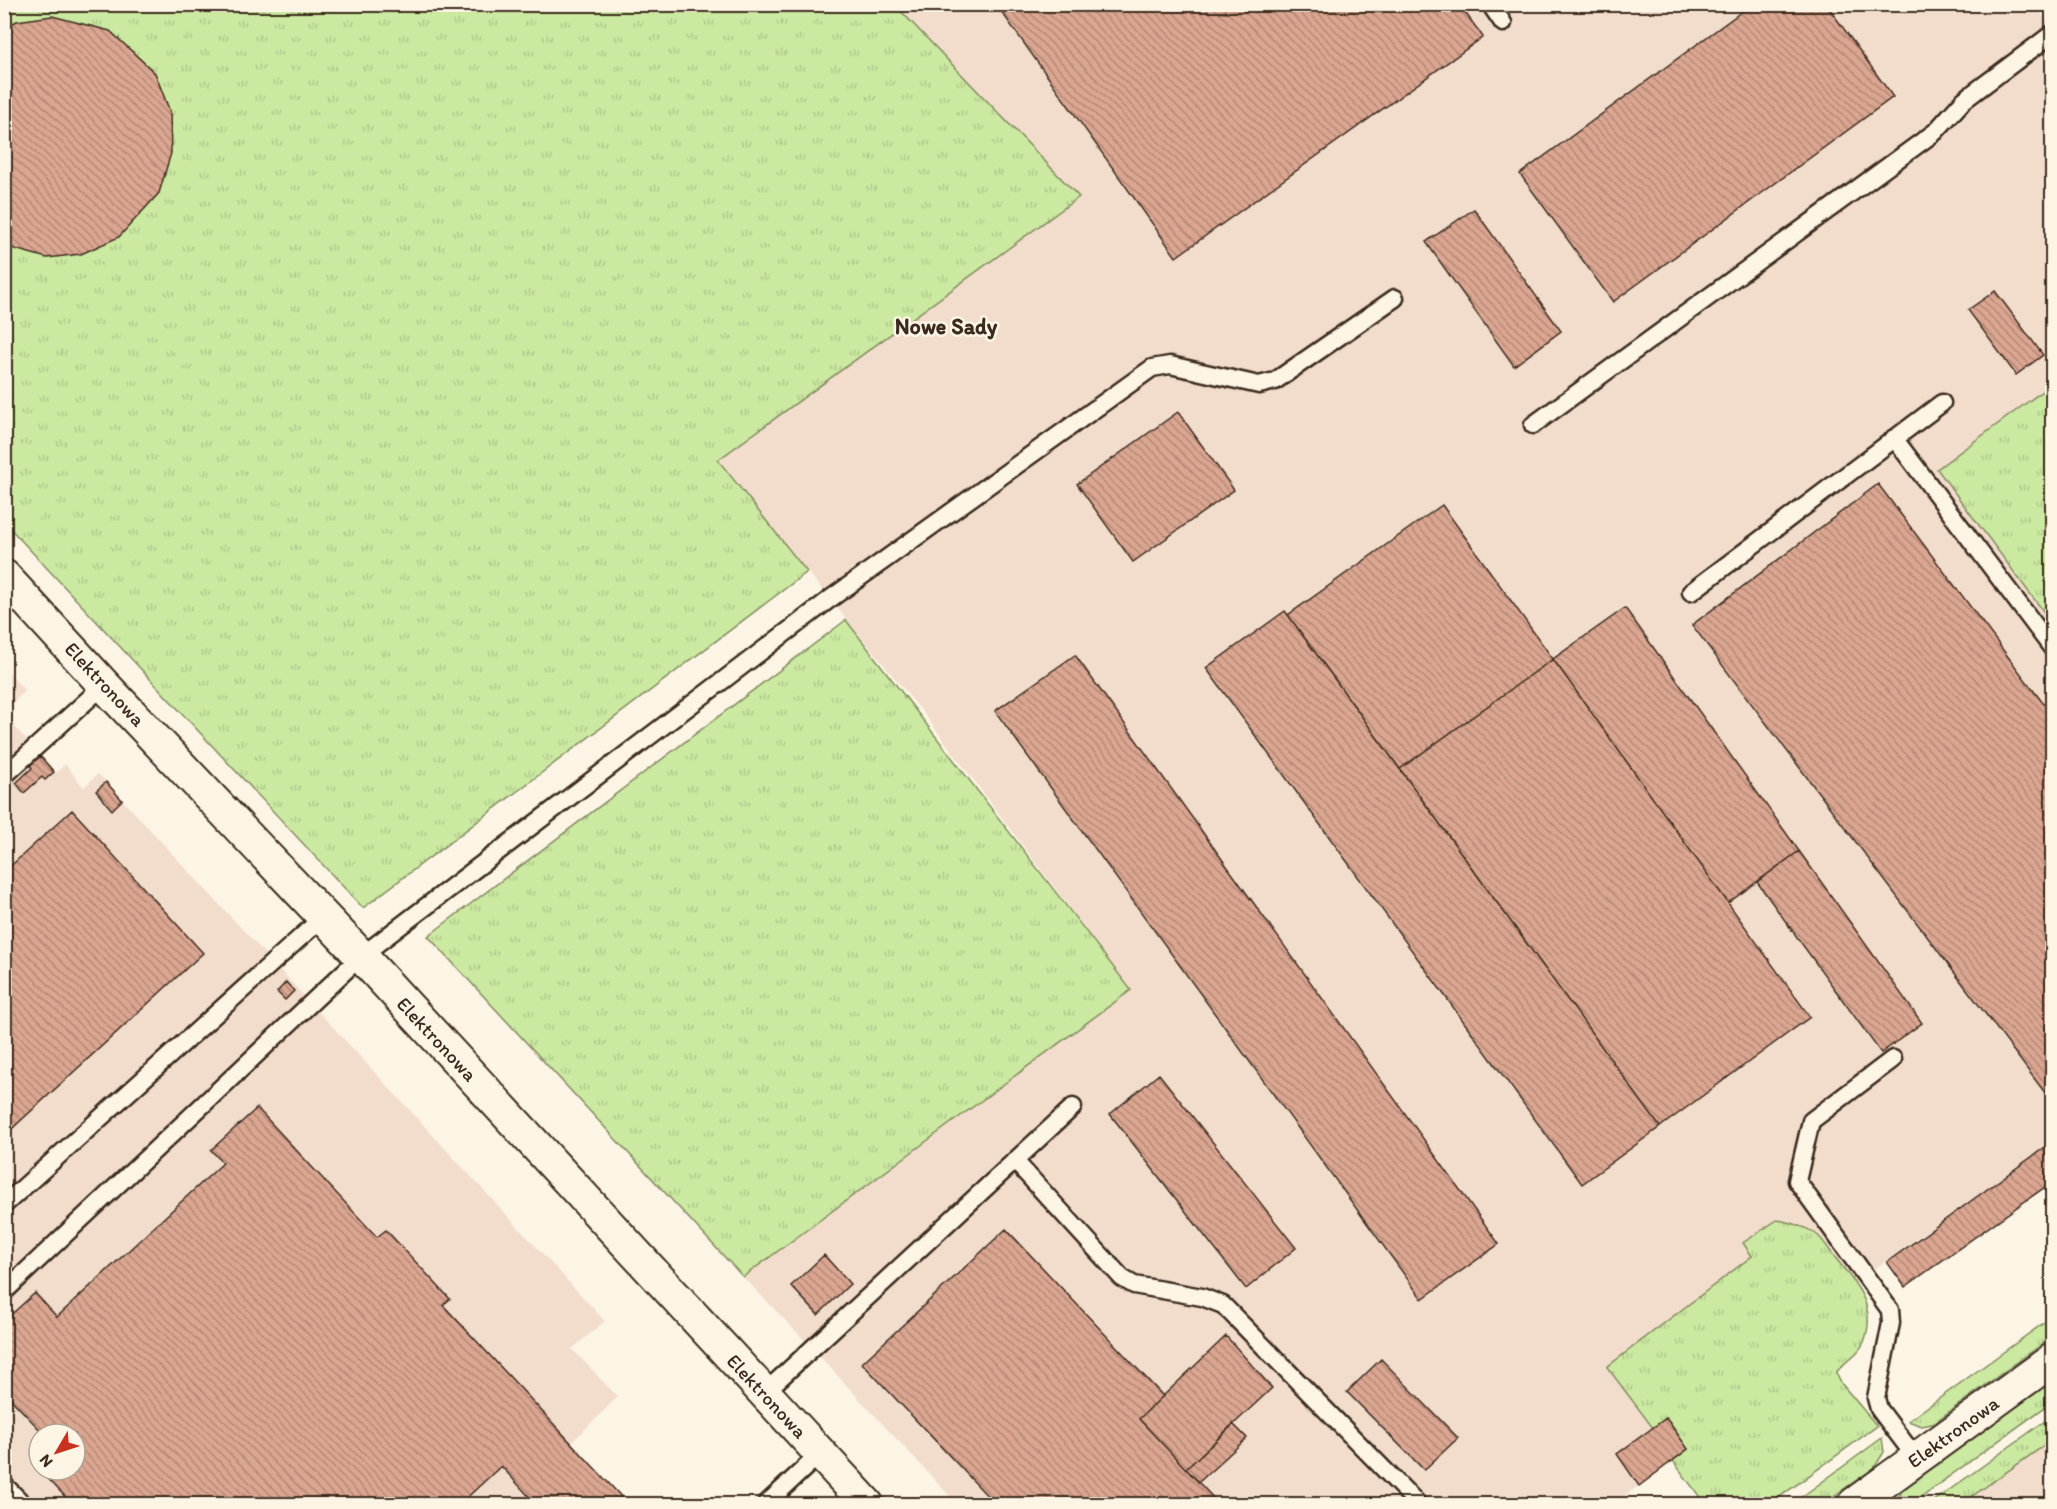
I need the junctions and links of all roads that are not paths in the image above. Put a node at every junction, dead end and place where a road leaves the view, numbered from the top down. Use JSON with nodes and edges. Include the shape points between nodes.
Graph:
{"nodes":[{"id":1,"x":1490,"y":4,"type":"edge"},
{"id":2,"x":1503,"y":23,"type":"dead end"},
{"id":3,"x":2052,"y":33,"type":"edge"},
{"id":4,"x":1395,"y":298,"type":"dead end"},
{"id":5,"x":1942,"y":403,"type":"dead end"},
{"id":6,"x":1533,"y":425,"type":"dead end"},
{"id":7,"x":1894,"y":438,"type":"junction"},
{"id":8,"x":4,"y":576,"type":"edge"},
{"id":9,"x":1691,"y":592,"type":"dead end"},
{"id":10,"x":2052,"y":648,"type":"edge"},
{"id":11,"x":104,"y":685,"type":"junction"},
{"id":12,"x":4,"y":776,"type":"edge"},
{"id":13,"x":323,"y":916,"type":"junction"},
{"id":14,"x":361,"y":956,"type":"junction"},
{"id":15,"x":1893,"y":1059,"type":"dead end"},
{"id":16,"x":1073,"y":1107,"type":"dead end"},
{"id":17,"x":1015,"y":1161,"type":"junction"},
{"id":18,"x":4,"y":1205,"type":"edge"},
{"id":19,"x":4,"y":1292,"type":"edge"},
{"id":20,"x":2052,"y":1360,"type":"edge"},
{"id":21,"x":764,"y":1393,"type":"junction"},
{"id":22,"x":820,"y":1453,"type":"junction"},
{"id":23,"x":1916,"y":1458,"type":"junction"},
{"id":24,"x":4,"y":1485,"type":"edge"},
{"id":25,"x":23,"y":1504,"type":"edge"},
{"id":26,"x":765,"y":1504,"type":"edge"},
{"id":27,"x":867,"y":1504,"type":"edge"},
{"id":28,"x":1418,"y":1504,"type":"edge"},
{"id":29,"x":1854,"y":1504,"type":"edge"}],
"edges":[{"from":1,"to":2,"type":"lane"},
{"from":3,"to":6,"type":"lane","via":[[1964,100],[1935,132]]},
{"from":4,"to":14,"type":"lane","via":[[1275,381],[1259,385],[1170,365],[1152,368],[830,599]]},
{"from":5,"to":7,"type":"lane"},
{"from":7,"to":9,"type":"lane"},
{"from":7,"to":10,"type":"lane"},
{"from":8,"to":11,"type":"street","name":"Elektronowa"},
{"from":11,"to":12,"type":"lane"},
{"from":11,"to":13,"type":"street","name":"Elektronowa"},
{"from":13,"to":14,"type":"street","name":"Elektronowa"},
{"from":13,"to":18,"type":"lane"},
{"from":14,"to":19,"type":"lane"},
{"from":14,"to":21,"type":"street","name":"Elektronowa"},
{"from":15,"to":23,"type":"lane","via":[[1811,1121],[1797,1181],[1890,1310],[1891,1323],[1876,1398],[1879,1409]]},
{"from":16,"to":17,"type":"lane"},
{"from":17,"to":21,"type":"lane"},
{"from":17,"to":28,"type":"lane","via":[[1122,1278],[1134,1285],[1203,1297],[1223,1305]]},
{"from":20,"to":23,"type":"street","name":"Elektronowa"},
{"from":21,"to":22,"type":"street","name":"Elektronowa"},
{"from":22,"to":26,"type":"lane"},
{"from":22,"to":27,"type":"street","name":"Elektronowa"},
{"from":23,"to":29,"type":"street","name":"Elektronowa"},
{"from":24,"to":25,"type":"lane"}]}
